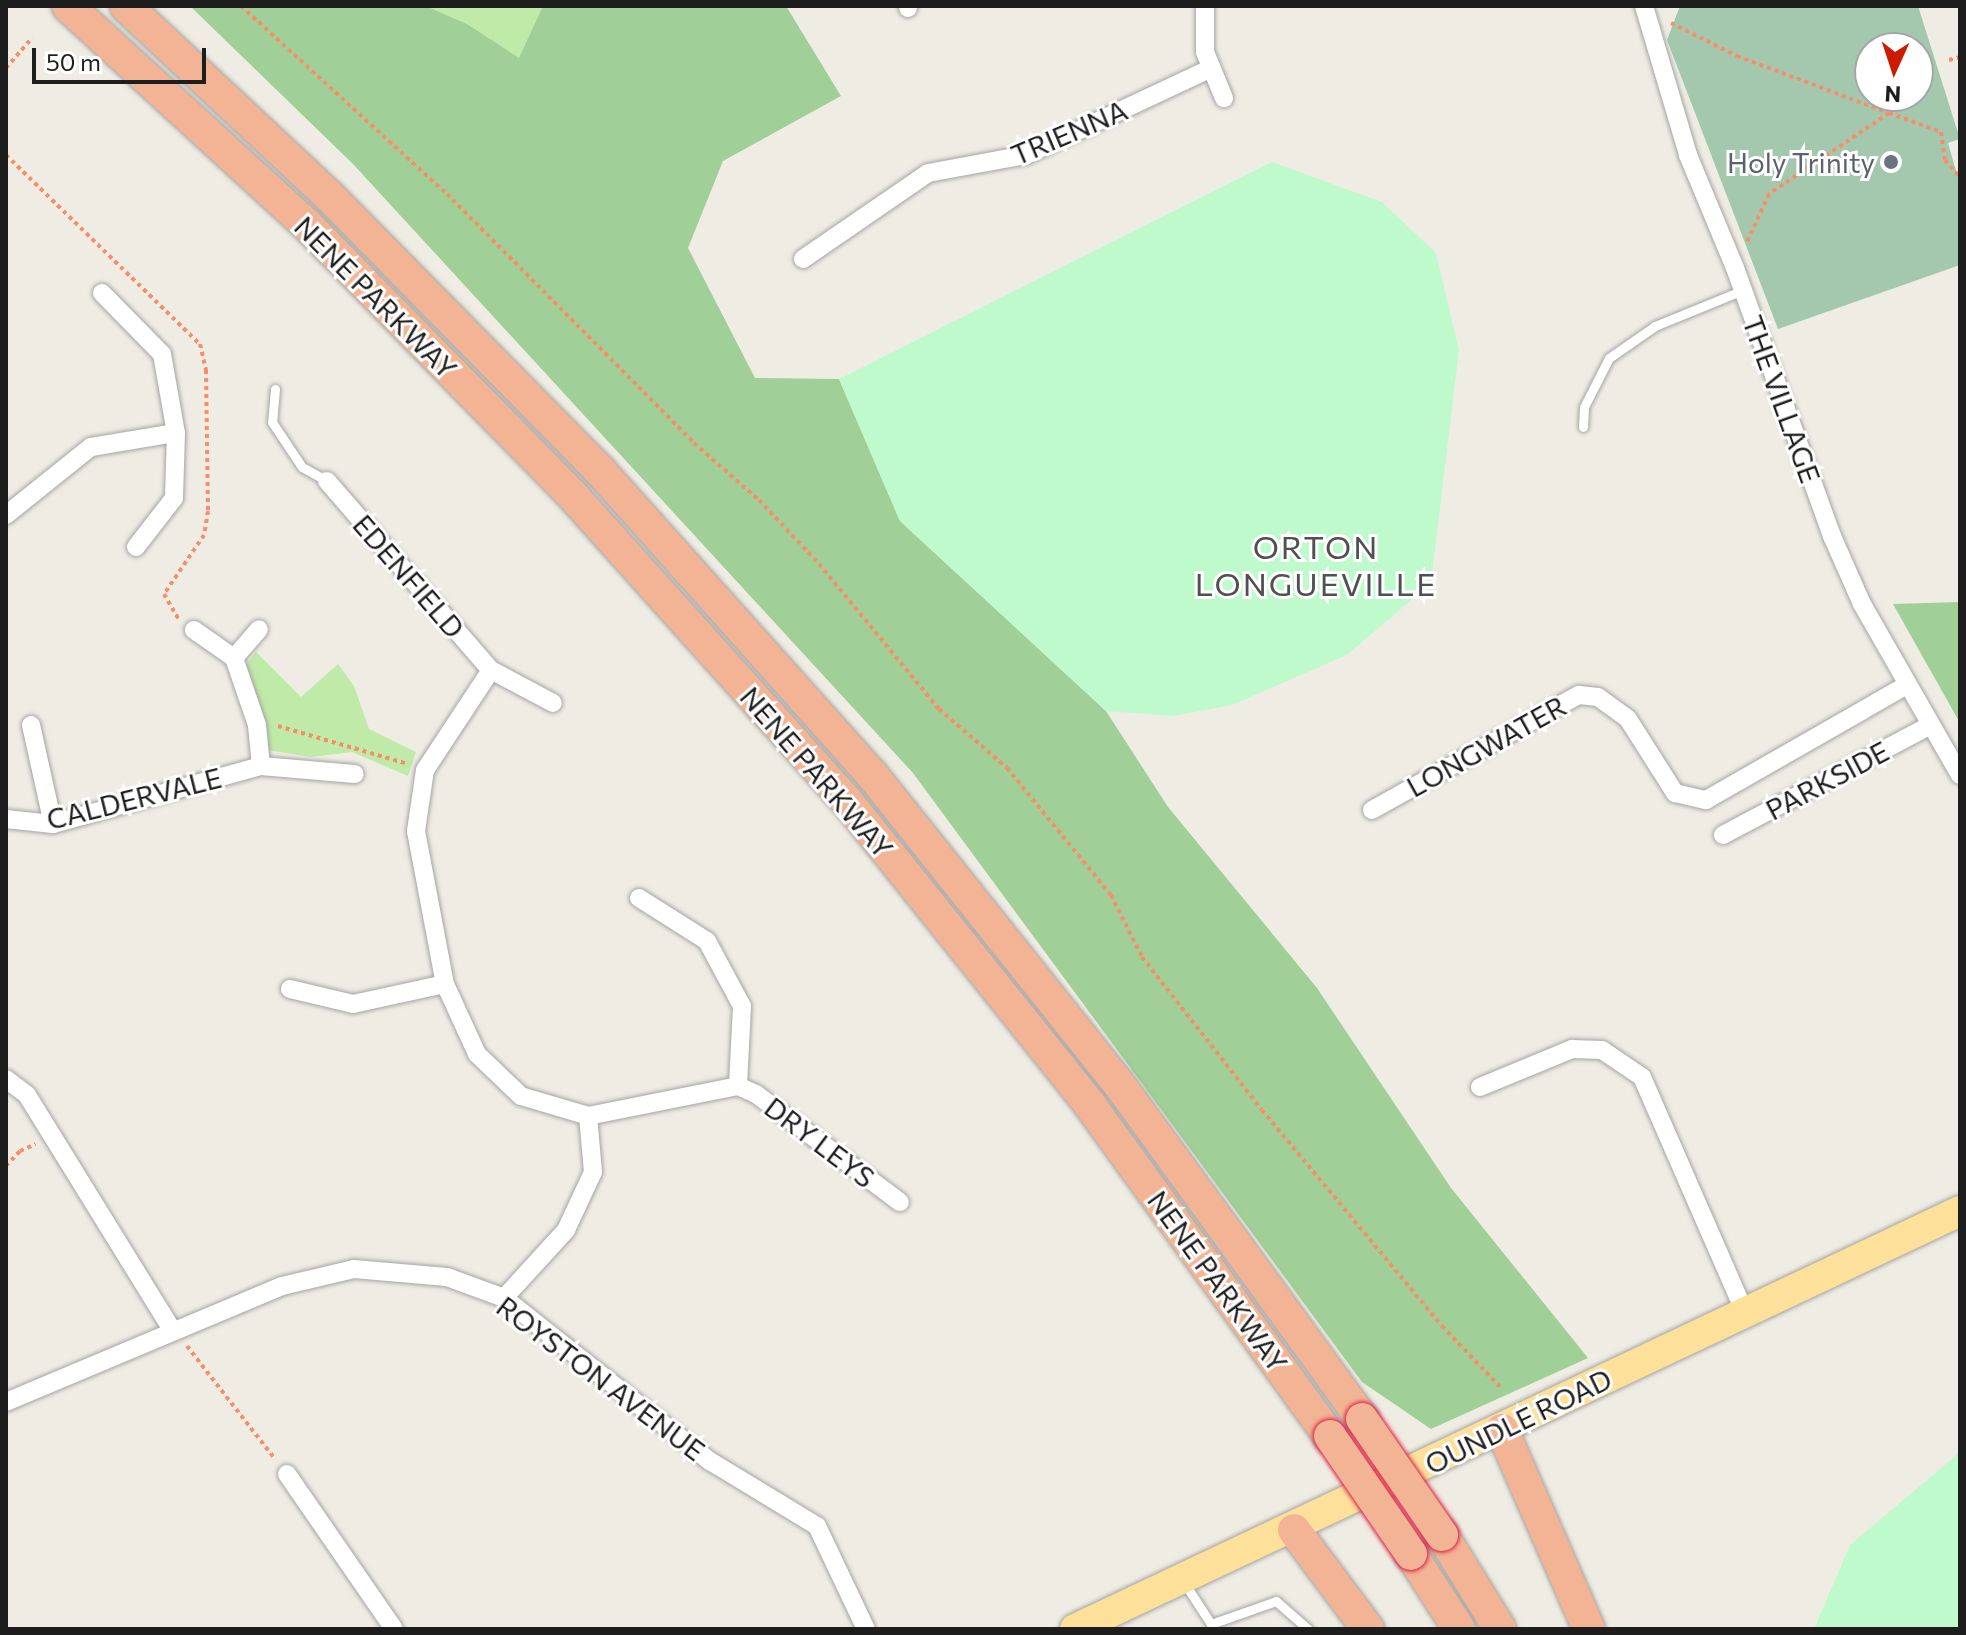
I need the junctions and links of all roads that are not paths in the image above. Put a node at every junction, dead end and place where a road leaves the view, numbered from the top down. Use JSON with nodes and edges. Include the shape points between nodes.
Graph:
{"nodes":[{"id":1,"x":68,"y":6,"type":"edge"},
{"id":2,"x":126,"y":6,"type":"edge"},
{"id":3,"x":134,"y":6,"type":"edge"},
{"id":4,"x":1205,"y":6,"type":"edge"},
{"id":5,"x":1645,"y":8,"type":"edge"},
{"id":6,"x":162,"y":39,"type":"junction"},
{"id":7,"x":1212,"y":68,"type":"junction"},
{"id":8,"x":1224,"y":98,"type":"dead end"},
{"id":9,"x":803,"y":259,"type":"dead end"},
{"id":10,"x":1743,"y":290,"type":"junction"},
{"id":11,"x":102,"y":293,"type":"dead end"},
{"id":12,"x":275,"y":389,"type":"dead end"},
{"id":13,"x":1583,"y":427,"type":"dead end"},
{"id":14,"x":176,"y":433,"type":"junction"},
{"id":15,"x":327,"y":481,"type":"joint"},
{"id":16,"x":6,"y":515,"type":"edge"},
{"id":17,"x":136,"y":547,"type":"dead end"},
{"id":18,"x":259,"y":629,"type":"dead end"},
{"id":19,"x":194,"y":630,"type":"dead end"},
{"id":20,"x":234,"y":658,"type":"junction"},
{"id":21,"x":491,"y":670,"type":"junction"},
{"id":22,"x":1907,"y":685,"type":"junction"},
{"id":23,"x":553,"y":703,"type":"dead end"},
{"id":24,"x":31,"y":725,"type":"dead end"},
{"id":25,"x":1931,"y":725,"type":"junction"},
{"id":26,"x":261,"y":766,"type":"junction"},
{"id":27,"x":355,"y":774,"type":"dead end"},
{"id":28,"x":1960,"y":775,"type":"edge"},
{"id":29,"x":1372,"y":810,"type":"dead end"},
{"id":30,"x":6,"y":819,"type":"edge"},
{"id":31,"x":53,"y":824,"type":"junction"},
{"id":32,"x":1723,"y":835,"type":"dead end"},
{"id":33,"x":639,"y":898,"type":"dead end"},
{"id":34,"x":445,"y":984,"type":"junction"},
{"id":35,"x":290,"y":989,"type":"dead end"},
{"id":36,"x":6,"y":1079,"type":"edge"},
{"id":37,"x":738,"y":1086,"type":"junction"},
{"id":38,"x":1480,"y":1087,"type":"dead end"},
{"id":39,"x":588,"y":1116,"type":"junction"},
{"id":40,"x":900,"y":1202,"type":"dead end"},
{"id":41,"x":1960,"y":1211,"type":"edge"},
{"id":42,"x":504,"y":1298,"type":"junction"},
{"id":43,"x":1745,"y":1313,"type":"junction"},
{"id":44,"x":172,"y":1330,"type":"junction"},
{"id":45,"x":6,"y":1402,"type":"edge"},
{"id":46,"x":1502,"y":1430,"type":"junction"},
{"id":47,"x":287,"y":1474,"type":"road end"},
{"id":48,"x":1294,"y":1530,"type":"junction"},
{"id":49,"x":1181,"y":1578,"type":"junction"},
{"id":50,"x":1092,"y":1625,"type":"edge"},
{"id":51,"x":394,"y":1629,"type":"edge"},
{"id":52,"x":866,"y":1629,"type":"edge"},
{"id":53,"x":1308,"y":1629,"type":"edge"},
{"id":54,"x":1368,"y":1629,"type":"edge"},
{"id":55,"x":1459,"y":1629,"type":"edge"},
{"id":56,"x":1500,"y":1629,"type":"edge"},
{"id":57,"x":1589,"y":1629,"type":"edge"}],
"edges":[{"from":1,"to":55,"type":"highway","name":"NENE PARKWAY","bridge":true,"via":[[306,224],[541,463],[835,788],[1090,1105],[1330,1436]]},
{"from":2,"to":6,"type":"highway","name":"NENE PARKWAY"},
{"from":3,"to":6,"type":"highway"},
{"from":4,"to":7,"type":"street","via":[[1205,52]]},
{"from":5,"to":10,"type":"street","name":"THE VILLAGE","via":[[1688,155]]},
{"from":6,"to":56,"type":"highway","name":"NENE PARKWAY","bridge":true,"via":[[329,196],[603,474],[873,776],[1119,1084],[1362,1419]]},
{"from":7,"to":8,"type":"street"},
{"from":7,"to":9,"type":"street","name":"TRIENNA","via":[[1026,155],[928,173]]},
{"from":10,"to":13,"type":"lane","via":[[1655,326],[1609,358],[1584,407]]},
{"from":10,"to":22,"type":"street","name":"THE VILLAGE","via":[[1832,536]]},
{"from":11,"to":14,"type":"street","via":[[162,354]]},
{"from":12,"to":15,"type":"lane","via":[[272,422],[302,467]]},
{"from":14,"to":16,"type":"street","via":[[91,447]]},
{"from":14,"to":17,"type":"street","via":[[174,498]]},
{"from":15,"to":21,"type":"street","name":"EDENFIELD"},
{"from":18,"to":20,"type":"street"},
{"from":19,"to":20,"type":"street"},
{"from":20,"to":26,"type":"street","name":"CALDERVALE","via":[[257,725]]},
{"from":21,"to":23,"type":"street","name":"EDENFIELD"},
{"from":21,"to":34,"type":"street","via":[[425,770],[416,831]]},
{"from":22,"to":25,"type":"street","name":"THE VILLAGE"},
{"from":22,"to":29,"type":"street","name":"LONGWATER","via":[[1706,800],[1675,793],[1628,719],[1598,697],[1579,695]]},
{"from":24,"to":31,"type":"street"},
{"from":25,"to":28,"type":"street","name":"THE VILLAGE"},
{"from":25,"to":32,"type":"street","name":"PARKSIDE"},
{"from":26,"to":27,"type":"street","name":"CALDERVALE"},
{"from":26,"to":31,"type":"street","name":"CALDERVALE"},
{"from":30,"to":31,"type":"street","name":"CALDERVALE"},
{"from":33,"to":37,"type":"street","name":"DRY LEYS","via":[[707,941],[742,1006]]},
{"from":34,"to":35,"type":"street","via":[[353,1004]]},
{"from":34,"to":39,"type":"street","name":"DRY LEYS","via":[[477,1054],[521,1096]]},
{"from":36,"to":44,"type":"street","via":[[27,1095]]},
{"from":37,"to":39,"type":"street","name":"DRY LEYS"},
{"from":37,"to":40,"type":"street","name":"DRY LEYS"},
{"from":38,"to":43,"type":"street","via":[[1572,1049],[1602,1050],[1642,1077]]},
{"from":39,"to":42,"type":"street","via":[[593,1172],[566,1230]]},
{"from":41,"to":43,"type":"main road","name":"OUNDLE ROAD"},
{"from":42,"to":44,"type":"street","name":"ROYSTON AVENUE","via":[[447,1277],[354,1269],[282,1286]]},
{"from":42,"to":52,"type":"street","name":"ROYSTON AVENUE","via":[[710,1461],[817,1526]]},
{"from":43,"to":46,"type":"main road","name":"OUNDLE ROAD"},
{"from":44,"to":45,"type":"street","name":"ROYSTON AVENUE"},
{"from":46,"to":48,"type":"main road","name":"OUNDLE ROAD"},
{"from":46,"to":57,"type":"highway"},
{"from":47,"to":51,"type":"street"},
{"from":48,"to":49,"type":"main road","name":"OUNDLE ROAD","via":[[1259,1540]]},
{"from":48,"to":54,"type":"highway"},
{"from":49,"to":50,"type":"main road","name":"OUNDLE ROAD"},
{"from":49,"to":53,"type":"lane","via":[[1211,1624],[1276,1601]]}]}
